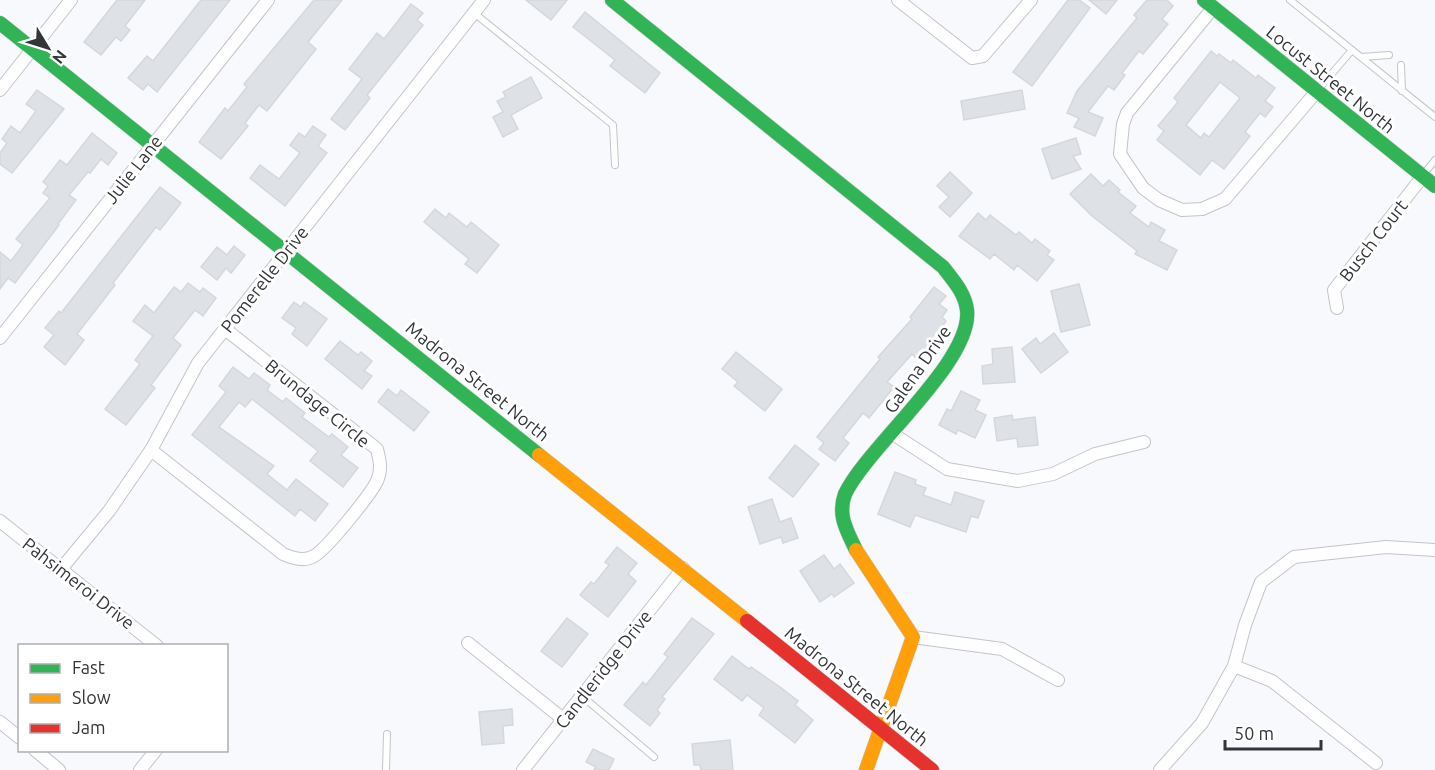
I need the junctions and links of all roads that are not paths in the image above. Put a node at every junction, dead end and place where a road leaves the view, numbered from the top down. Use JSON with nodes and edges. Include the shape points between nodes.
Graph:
{"nodes":[{"id":1,"x":71,"y":0,"type":"edge"},
{"id":2,"x":268,"y":0,"type":"edge"},
{"id":3,"x":484,"y":0,"type":"edge"},
{"id":4,"x":612,"y":0,"type":"edge"},
{"id":5,"x":898,"y":0,"type":"edge"},
{"id":6,"x":1031,"y":0,"type":"edge"},
{"id":7,"x":1290,"y":0,"type":"edge"},
{"id":8,"x":1212,"y":3,"type":"edge"},
{"id":9,"x":474,"y":13,"type":"junction"},
{"id":10,"x":0,"y":23,"type":"edge"},
{"id":11,"x":32,"y":50,"type":"junction"},
{"id":12,"x":1352,"y":50,"type":"junction"},
{"id":13,"x":1389,"y":55,"type":"dead end"},
{"id":14,"x":1361,"y":57,"type":"junction"},
{"id":15,"x":1401,"y":65,"type":"dead end"},
{"id":16,"x":0,"y":90,"type":"edge"},
{"id":17,"x":1317,"y":91,"type":"junction"},
{"id":18,"x":1402,"y":91,"type":"junction"},
{"id":19,"x":1435,"y":117,"type":"edge"},
{"id":20,"x":151,"y":145,"type":"junction"},
{"id":21,"x":1435,"y":160,"type":"edge"},
{"id":22,"x":615,"y":165,"type":"dead end"},
{"id":23,"x":1423,"y":176,"type":"junction"},
{"id":24,"x":1435,"y":186,"type":"edge"},
{"id":25,"x":286,"y":250,"type":"junction"},
{"id":26,"x":1337,"y":308,"type":"dead end"},
{"id":27,"x":225,"y":329,"type":"junction"},
{"id":28,"x":0,"y":338,"type":"edge"},
{"id":29,"x":893,"y":434,"type":"junction"},
{"id":30,"x":1144,"y":442,"type":"dead end"},
{"id":31,"x":151,"y":450,"type":"junction"},
{"id":32,"x":0,"y":521,"type":"edge"},
{"id":33,"x":1435,"y":550,"type":"edge"},
{"id":34,"x":683,"y":568,"type":"junction"},
{"id":35,"x":61,"y":569,"type":"junction"},
{"id":36,"x":913,"y":637,"type":"junction"},
{"id":37,"x":468,"y":643,"type":"dead end"},
{"id":38,"x":156,"y":644,"type":"edge"},
{"id":39,"x":1234,"y":666,"type":"junction"},
{"id":40,"x":1058,"y":680,"type":"dead end"},
{"id":41,"x":582,"y":696,"type":"junction"},
{"id":42,"x":563,"y":719,"type":"junction"},
{"id":43,"x":0,"y":722,"type":"edge"},
{"id":44,"x":881,"y":729,"type":"junction"},
{"id":45,"x":387,"y":734,"type":"dead end"},
{"id":46,"x":18,"y":736,"type":"edge"},
{"id":47,"x":37,"y":752,"type":"edge"},
{"id":48,"x":154,"y":752,"type":"edge"},
{"id":49,"x":654,"y":757,"type":"dead end"},
{"id":50,"x":1376,"y":763,"type":"dead end"},
{"id":51,"x":59,"y":770,"type":"edge"},
{"id":52,"x":140,"y":770,"type":"edge"},
{"id":53,"x":386,"y":770,"type":"edge"},
{"id":54,"x":523,"y":770,"type":"edge"},
{"id":55,"x":866,"y":770,"type":"edge"},
{"id":56,"x":932,"y":770,"type":"edge"},
{"id":57,"x":1160,"y":770,"type":"edge"}],
"edges":[{"from":1,"to":11,"type":"street"},
{"from":2,"to":20,"type":"street","name":"Julie Lane"},
{"from":3,"to":9,"type":"street","name":"Pomerelle Drive"},
{"from":4,"to":29,"type":"street","name":"Galena Drive","via":[[943,267],[960,286],[970,313],[965,336]]},
{"from":5,"to":6,"type":"street","via":[[972,58],[983,56]]},
{"from":7,"to":12,"type":"lane"},
{"from":8,"to":17,"type":"street","name":"Locust Street North"},
{"from":8,"to":17,"type":"street","via":[[1127,112],[1120,154],[1143,188],[1182,210],[1202,209],[1225,199]]},
{"from":9,"to":22,"type":"lane","via":[[613,125]]},
{"from":9,"to":25,"type":"street","name":"Pomerelle Drive"},
{"from":10,"to":11,"type":"street","name":"Madrona Street North"},
{"from":11,"to":16,"type":"street"},
{"from":11,"to":20,"type":"street","name":"Madrona Street North"},
{"from":12,"to":14,"type":"lane"},
{"from":12,"to":17,"type":"lane"},
{"from":13,"to":14,"type":"lane"},
{"from":14,"to":18,"type":"lane"},
{"from":15,"to":18,"type":"lane"},
{"from":17,"to":23,"type":"street","name":"Locust Street North"},
{"from":18,"to":19,"type":"lane"},
{"from":20,"to":25,"type":"street","name":"Madrona Street North"},
{"from":20,"to":28,"type":"street","name":"Julie Lane"},
{"from":21,"to":23,"type":"lane"},
{"from":23,"to":24,"type":"street","name":"Locust Street North"},
{"from":23,"to":26,"type":"street","name":"Busch Court","via":[[1334,290]]},
{"from":25,"to":27,"type":"street","name":"Pomerelle Drive"},
{"from":25,"to":34,"type":"street","name":"Madrona Street North"},
{"from":27,"to":31,"type":"street","name":"Pomerelle Drive","via":[[198,363]]},
{"from":27,"to":31,"type":"street","name":"Brundage Circle","via":[[377,449],[381,465],[377,482],[326,547],[313,557],[300,560],[283,554]]},
{"from":29,"to":30,"type":"street","via":[[947,469],[1018,481],[1053,474],[1095,454]]},
{"from":29,"to":36,"type":"street","name":"Galena Drive","via":[[849,487],[840,510],[848,536]]},
{"from":31,"to":35,"type":"street","name":"Pomerelle Drive","via":[[109,511]]},
{"from":32,"to":35,"type":"street","name":"Pahsimeroi Drive"},
{"from":33,"to":39,"type":"street","via":[[1386,547],[1294,557],[1261,582]]},
{"from":34,"to":41,"type":"street","name":"Candleridge Drive"},
{"from":34,"to":44,"type":"street","name":"Madrona Street North"},
{"from":35,"to":38,"type":"street","name":"Pahsimeroi Drive"},
{"from":36,"to":40,"type":"street","via":[[1002,649]]},
{"from":36,"to":44,"type":"street"},
{"from":37,"to":42,"type":"street"},
{"from":39,"to":50,"type":"street","via":[[1272,681]]},
{"from":39,"to":57,"type":"street","via":[[1202,723]]},
{"from":41,"to":42,"type":"street","name":"Candleridge Drive"},
{"from":41,"to":49,"type":"lane"},
{"from":42,"to":54,"type":"street","name":"Candleridge Drive"},
{"from":43,"to":46,"type":"street"},
{"from":44,"to":55,"type":"street"},
{"from":44,"to":56,"type":"street","name":"Madrona Street North"},
{"from":45,"to":53,"type":"lane"},
{"from":47,"to":51,"type":"street"},
{"from":48,"to":52,"type":"street"}]}
